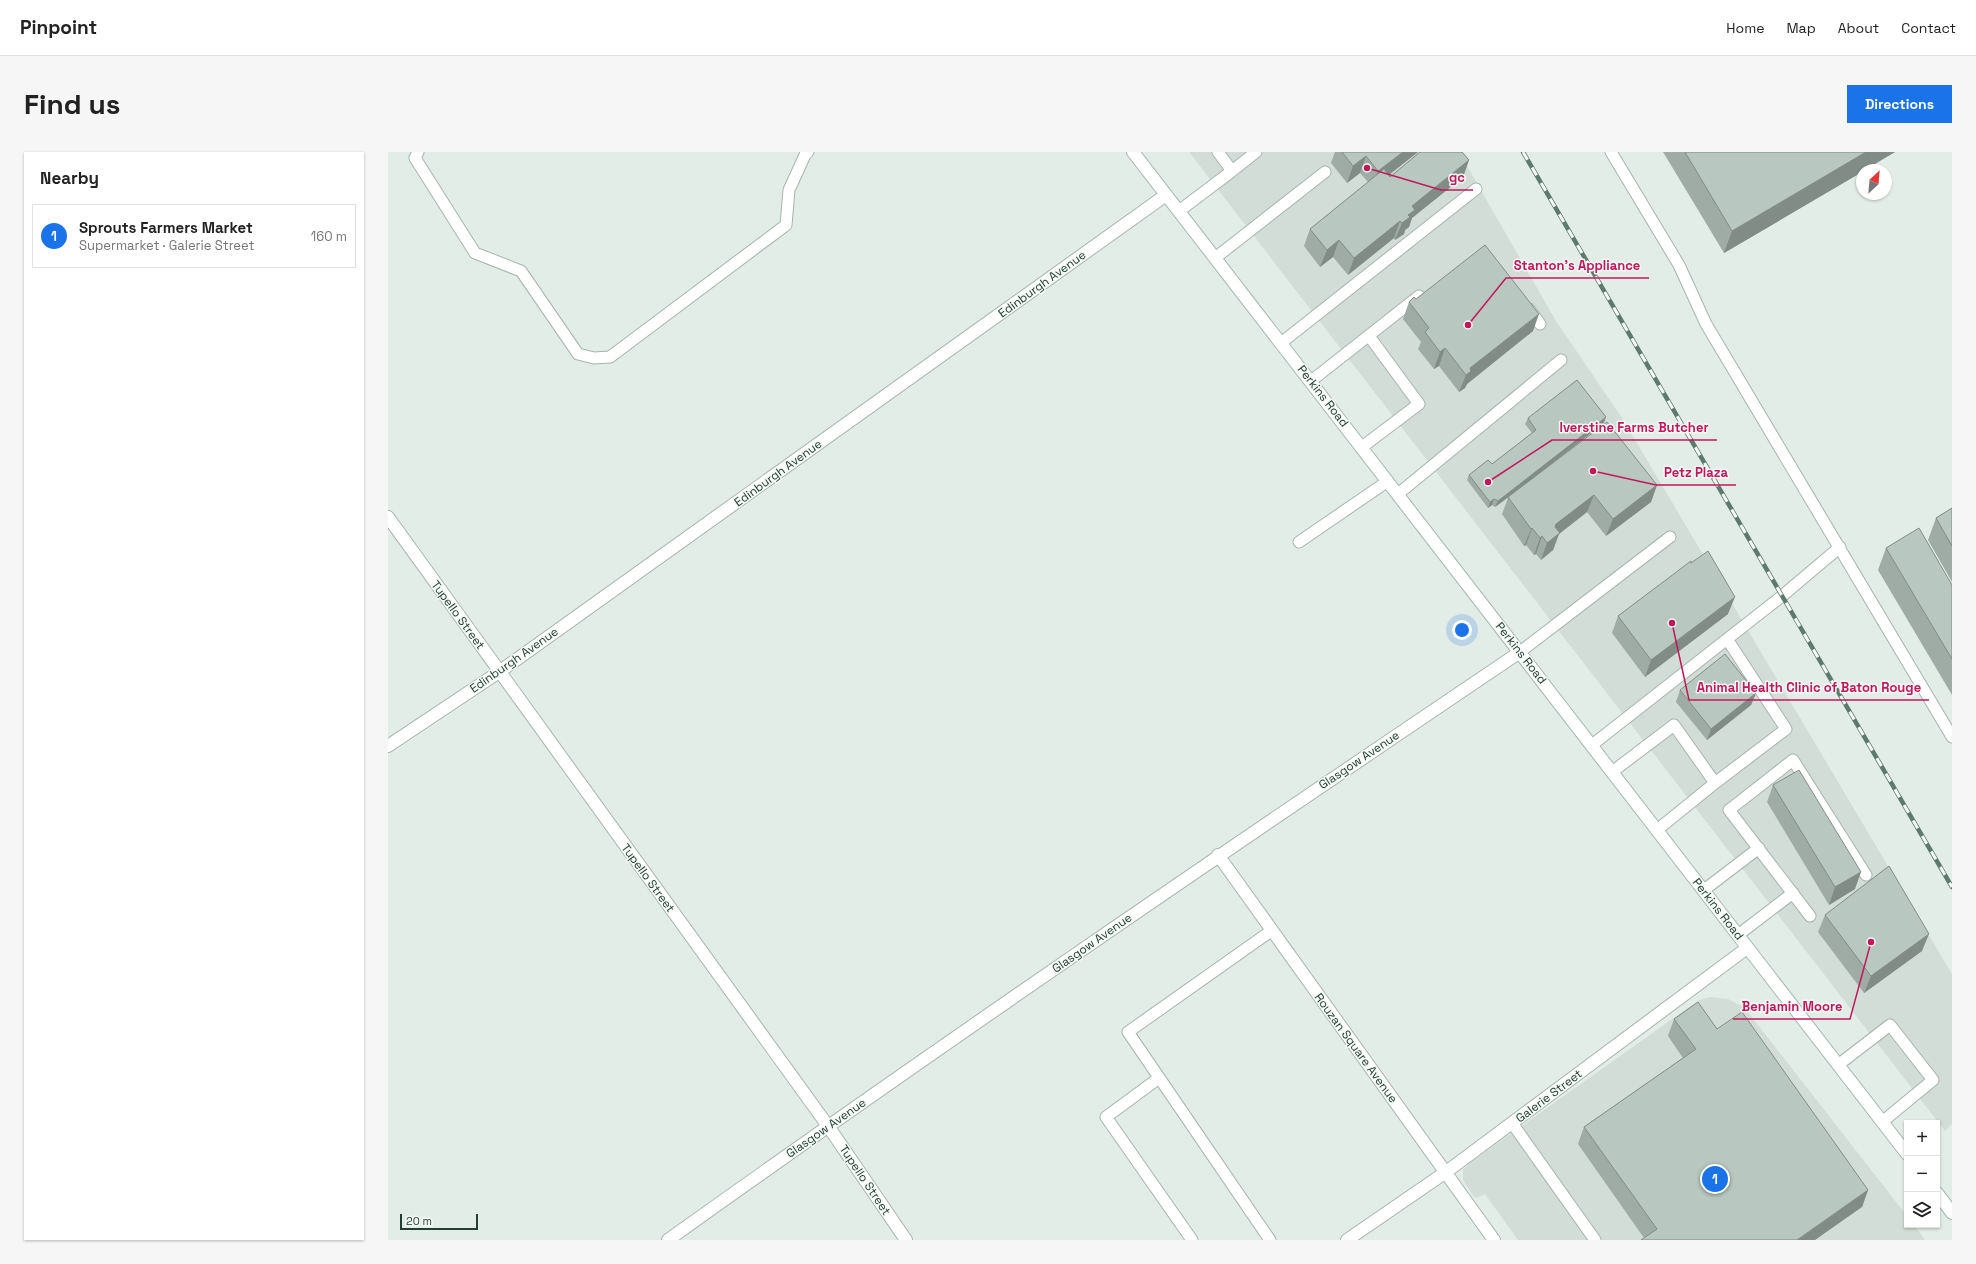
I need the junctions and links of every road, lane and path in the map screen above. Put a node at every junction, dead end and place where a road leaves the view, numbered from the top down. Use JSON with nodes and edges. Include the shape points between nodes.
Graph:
{"nodes":[{"id":1,"x":418,"y":152,"type":"edge"},
{"id":2,"x":808,"y":152,"type":"edge"},
{"id":3,"x":1133,"y":152,"type":"edge"},
{"id":4,"x":1218,"y":152,"type":"edge"},
{"id":5,"x":1256,"y":152,"type":"edge"},
{"id":6,"x":1611,"y":152,"type":"edge"},
{"id":7,"x":1232,"y":171,"type":"junction"},
{"id":8,"x":1325,"y":172,"type":"dead end"},
{"id":9,"x":1476,"y":189,"type":"dead end"},
{"id":10,"x":1166,"y":195,"type":"junction"},
{"id":11,"x":1179,"y":211,"type":"junction"},
{"id":12,"x":1215,"y":258,"type":"junction"},
{"id":13,"x":1426,"y":292,"type":"edge"},
{"id":14,"x":1522,"y":301,"type":"edge"},
{"id":15,"x":1540,"y":324,"type":"edge"},
{"id":16,"x":1369,"y":336,"type":"junction"},
{"id":17,"x":1281,"y":343,"type":"junction"},
{"id":18,"x":1561,"y":360,"type":"dead end"},
{"id":19,"x":1311,"y":382,"type":"junction"},
{"id":20,"x":1362,"y":447,"type":"junction"},
{"id":21,"x":1388,"y":481,"type":"junction"},
{"id":22,"x":1398,"y":494,"type":"junction"},
{"id":23,"x":388,"y":517,"type":"edge"},
{"id":24,"x":1670,"y":537,"type":"dead end"},
{"id":25,"x":1299,"y":542,"type":"dead end"},
{"id":26,"x":1840,"y":547,"type":"junction"},
{"id":27,"x":1727,"y":639,"type":"junction"},
{"id":28,"x":1520,"y":652,"type":"junction"},
{"id":29,"x":499,"y":672,"type":"junction"},
{"id":30,"x":1952,"y":737,"type":"edge"},
{"id":31,"x":1592,"y":745,"type":"junction"},
{"id":32,"x":388,"y":746,"type":"edge"},
{"id":33,"x":1612,"y":772,"type":"junction"},
{"id":34,"x":1715,"y":783,"type":"junction"},
{"id":35,"x":1657,"y":830,"type":"junction"},
{"id":36,"x":1759,"y":848,"type":"junction"},
{"id":37,"x":1218,"y":855,"type":"junction"},
{"id":38,"x":1866,"y":875,"type":"dead end"},
{"id":39,"x":1704,"y":890,"type":"junction"},
{"id":40,"x":1793,"y":893,"type":"junction"},
{"id":41,"x":1810,"y":916,"type":"dead end"},
{"id":42,"x":1271,"y":931,"type":"junction"},
{"id":43,"x":1738,"y":935,"type":"junction"},
{"id":44,"x":1748,"y":948,"type":"junction"},
{"id":45,"x":1838,"y":1065,"type":"junction"},
{"id":46,"x":1159,"y":1078,"type":"junction"},
{"id":47,"x":1882,"y":1122,"type":"junction"},
{"id":48,"x":1512,"y":1123,"type":"junction"},
{"id":49,"x":828,"y":1126,"type":"junction"},
{"id":50,"x":1904,"y":1150,"type":"edge"},
{"id":51,"x":1446,"y":1172,"type":"junction"},
{"id":52,"x":1940,"y":1197,"type":"edge"},
{"id":53,"x":1952,"y":1213,"type":"edge"},
{"id":54,"x":668,"y":1240,"type":"edge"},
{"id":55,"x":906,"y":1240,"type":"edge"},
{"id":56,"x":1192,"y":1240,"type":"edge"},
{"id":57,"x":1270,"y":1240,"type":"edge"},
{"id":58,"x":1347,"y":1240,"type":"edge"},
{"id":59,"x":1494,"y":1240,"type":"edge"},
{"id":60,"x":1595,"y":1240,"type":"edge"}],
"edges":[{"from":1,"to":2,"type":"lane","via":[[415,158],[475,254],[521,271],[578,354],[594,358],[610,357],[786,225],[790,190]]},
{"from":3,"to":10,"type":"street","name":"Perkins Road"},
{"from":4,"to":7,"type":"lane"},
{"from":5,"to":7,"type":"lane"},
{"from":6,"to":26,"type":"lane","via":[[1679,265],[1706,324]]},
{"from":7,"to":11,"type":"lane"},
{"from":8,"to":12,"type":"lane"},
{"from":9,"to":17,"type":"lane"},
{"from":10,"to":11,"type":"street","name":"Perkins Road"},
{"from":10,"to":29,"type":"street","name":"Edinburgh Avenue"},
{"from":11,"to":12,"type":"street","name":"Perkins Road"},
{"from":12,"to":17,"type":"street","name":"Perkins Road"},
{"from":13,"to":16,"type":"lane"},
{"from":14,"to":15,"type":"lane"},
{"from":16,"to":19,"type":"lane"},
{"from":16,"to":20,"type":"lane","via":[[1419,404]]},
{"from":17,"to":19,"type":"street","name":"Perkins Road"},
{"from":18,"to":22,"type":"lane"},
{"from":19,"to":20,"type":"street","name":"Perkins Road"},
{"from":20,"to":21,"type":"street","name":"Perkins Road"},
{"from":21,"to":22,"type":"street","name":"Perkins Road"},
{"from":21,"to":25,"type":"lane"},
{"from":22,"to":28,"type":"street","name":"Perkins Road"},
{"from":23,"to":29,"type":"street","name":"Tupello Street"},
{"from":24,"to":28,"type":"lane"},
{"from":26,"to":27,"type":"lane"},
{"from":26,"to":30,"type":"lane"},
{"from":27,"to":31,"type":"lane"},
{"from":27,"to":34,"type":"lane","via":[[1786,729]]},
{"from":28,"to":31,"type":"street","name":"Perkins Road"},
{"from":28,"to":37,"type":"street","name":"Glasgow Avenue"},
{"from":29,"to":32,"type":"street","name":"Edinburgh Avenue"},
{"from":29,"to":49,"type":"street","name":"Tupello Street"},
{"from":31,"to":33,"type":"street","name":"Perkins Road"},
{"from":33,"to":34,"type":"lane","via":[[1674,725]]},
{"from":33,"to":35,"type":"street","name":"Perkins Road"},
{"from":34,"to":35,"type":"lane"},
{"from":35,"to":39,"type":"street","name":"Perkins Road"},
{"from":36,"to":38,"type":"lane","via":[[1730,810],[1793,760]]},
{"from":36,"to":39,"type":"lane"},
{"from":36,"to":40,"type":"lane"},
{"from":37,"to":42,"type":"street","name":"Rouzan Square Avenue"},
{"from":37,"to":49,"type":"street","name":"Glasgow Avenue"},
{"from":39,"to":43,"type":"street","name":"Perkins Road"},
{"from":40,"to":41,"type":"lane"},
{"from":40,"to":43,"type":"lane"},
{"from":42,"to":46,"type":"lane","via":[[1128,1032]]},
{"from":42,"to":51,"type":"street","name":"Rouzan Square Avenue"},
{"from":43,"to":44,"type":"street","name":"Perkins Road"},
{"from":44,"to":45,"type":"street","name":"Perkins Road"},
{"from":44,"to":48,"type":"street","name":"Galerie Street"},
{"from":45,"to":47,"type":"street","name":"Perkins Road"},
{"from":45,"to":47,"type":"lane","via":[[1890,1025],[1933,1080]]},
{"from":46,"to":56,"type":"lane","via":[[1106,1117]]},
{"from":46,"to":57,"type":"lane"},
{"from":47,"to":50,"type":"street","name":"Perkins Road"},
{"from":48,"to":51,"type":"street","name":"Galerie Street"},
{"from":48,"to":60,"type":"lane"},
{"from":49,"to":54,"type":"street","name":"Glasgow Avenue"},
{"from":49,"to":55,"type":"street","name":"Tupello Street"},
{"from":51,"to":58,"type":"street","name":"Galerie Street"},
{"from":51,"to":59,"type":"street","name":"Rouzan Square Avenue"},
{"from":52,"to":53,"type":"street"}]}
